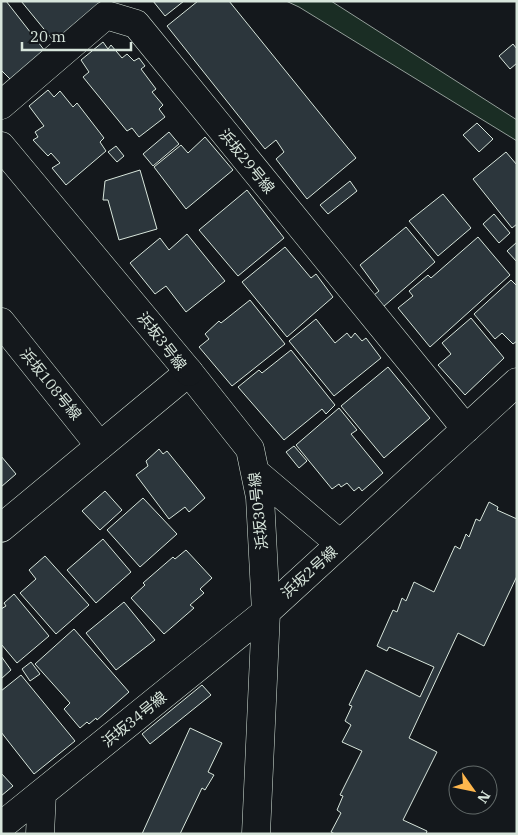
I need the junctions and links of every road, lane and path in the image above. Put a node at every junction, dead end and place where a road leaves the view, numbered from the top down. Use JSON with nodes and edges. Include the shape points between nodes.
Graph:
{"nodes":[{"id":1,"x":1,"y":105,"type":"edge"},
{"id":2,"x":1,"y":146,"type":"edge"},
{"id":3,"x":1,"y":322,"type":"edge"},
{"id":4,"x":189,"y":372,"type":"junction"},
{"id":5,"x":517,"y":382,"type":"edge"},
{"id":6,"x":466,"y":429,"type":"junction"},
{"id":7,"x":100,"y":446,"type":"junction"},
{"id":8,"x":255,"y":472,"type":"junction"},
{"id":9,"x":1,"y":528,"type":"edge"},
{"id":10,"x":340,"y":544,"type":"junction"},
{"id":11,"x":266,"y":612,"type":"junction"},
{"id":12,"x":42,"y":793,"type":"junction"},
{"id":13,"x":1,"y":826,"type":"edge"},
{"id":14,"x":40,"y":834,"type":"edge"},
{"id":15,"x":256,"y":834,"type":"edge"}],
"edges":[{"from":1,"to":6,"type":"street","name":"浜坂29号線","via":[[106,15],[136,24]]},
{"from":2,"to":4,"type":"street","name":"浜坂3号線"},
{"from":3,"to":7,"type":"street","name":"浜坂108号線"},
{"from":4,"to":7,"type":"street","name":"浜坂3号線"},
{"from":4,"to":8,"type":"street","name":"浜坂30号線","via":[[250,449]]},
{"from":5,"to":6,"type":"street","name":"浜坂2号線"},
{"from":6,"to":10,"type":"street","name":"浜坂2号線"},
{"from":7,"to":9,"type":"street","name":"浜坂3号線"},
{"from":8,"to":10,"type":"street"},
{"from":8,"to":11,"type":"street","name":"浜坂30号線","via":[[260,498]]},
{"from":10,"to":11,"type":"street","name":"浜坂2号線"},
{"from":11,"to":12,"type":"street","name":"浜坂34号線"},
{"from":11,"to":15,"type":"street"},
{"from":12,"to":13,"type":"street","name":"浜坂34号線"},
{"from":12,"to":14,"type":"street"}]}
